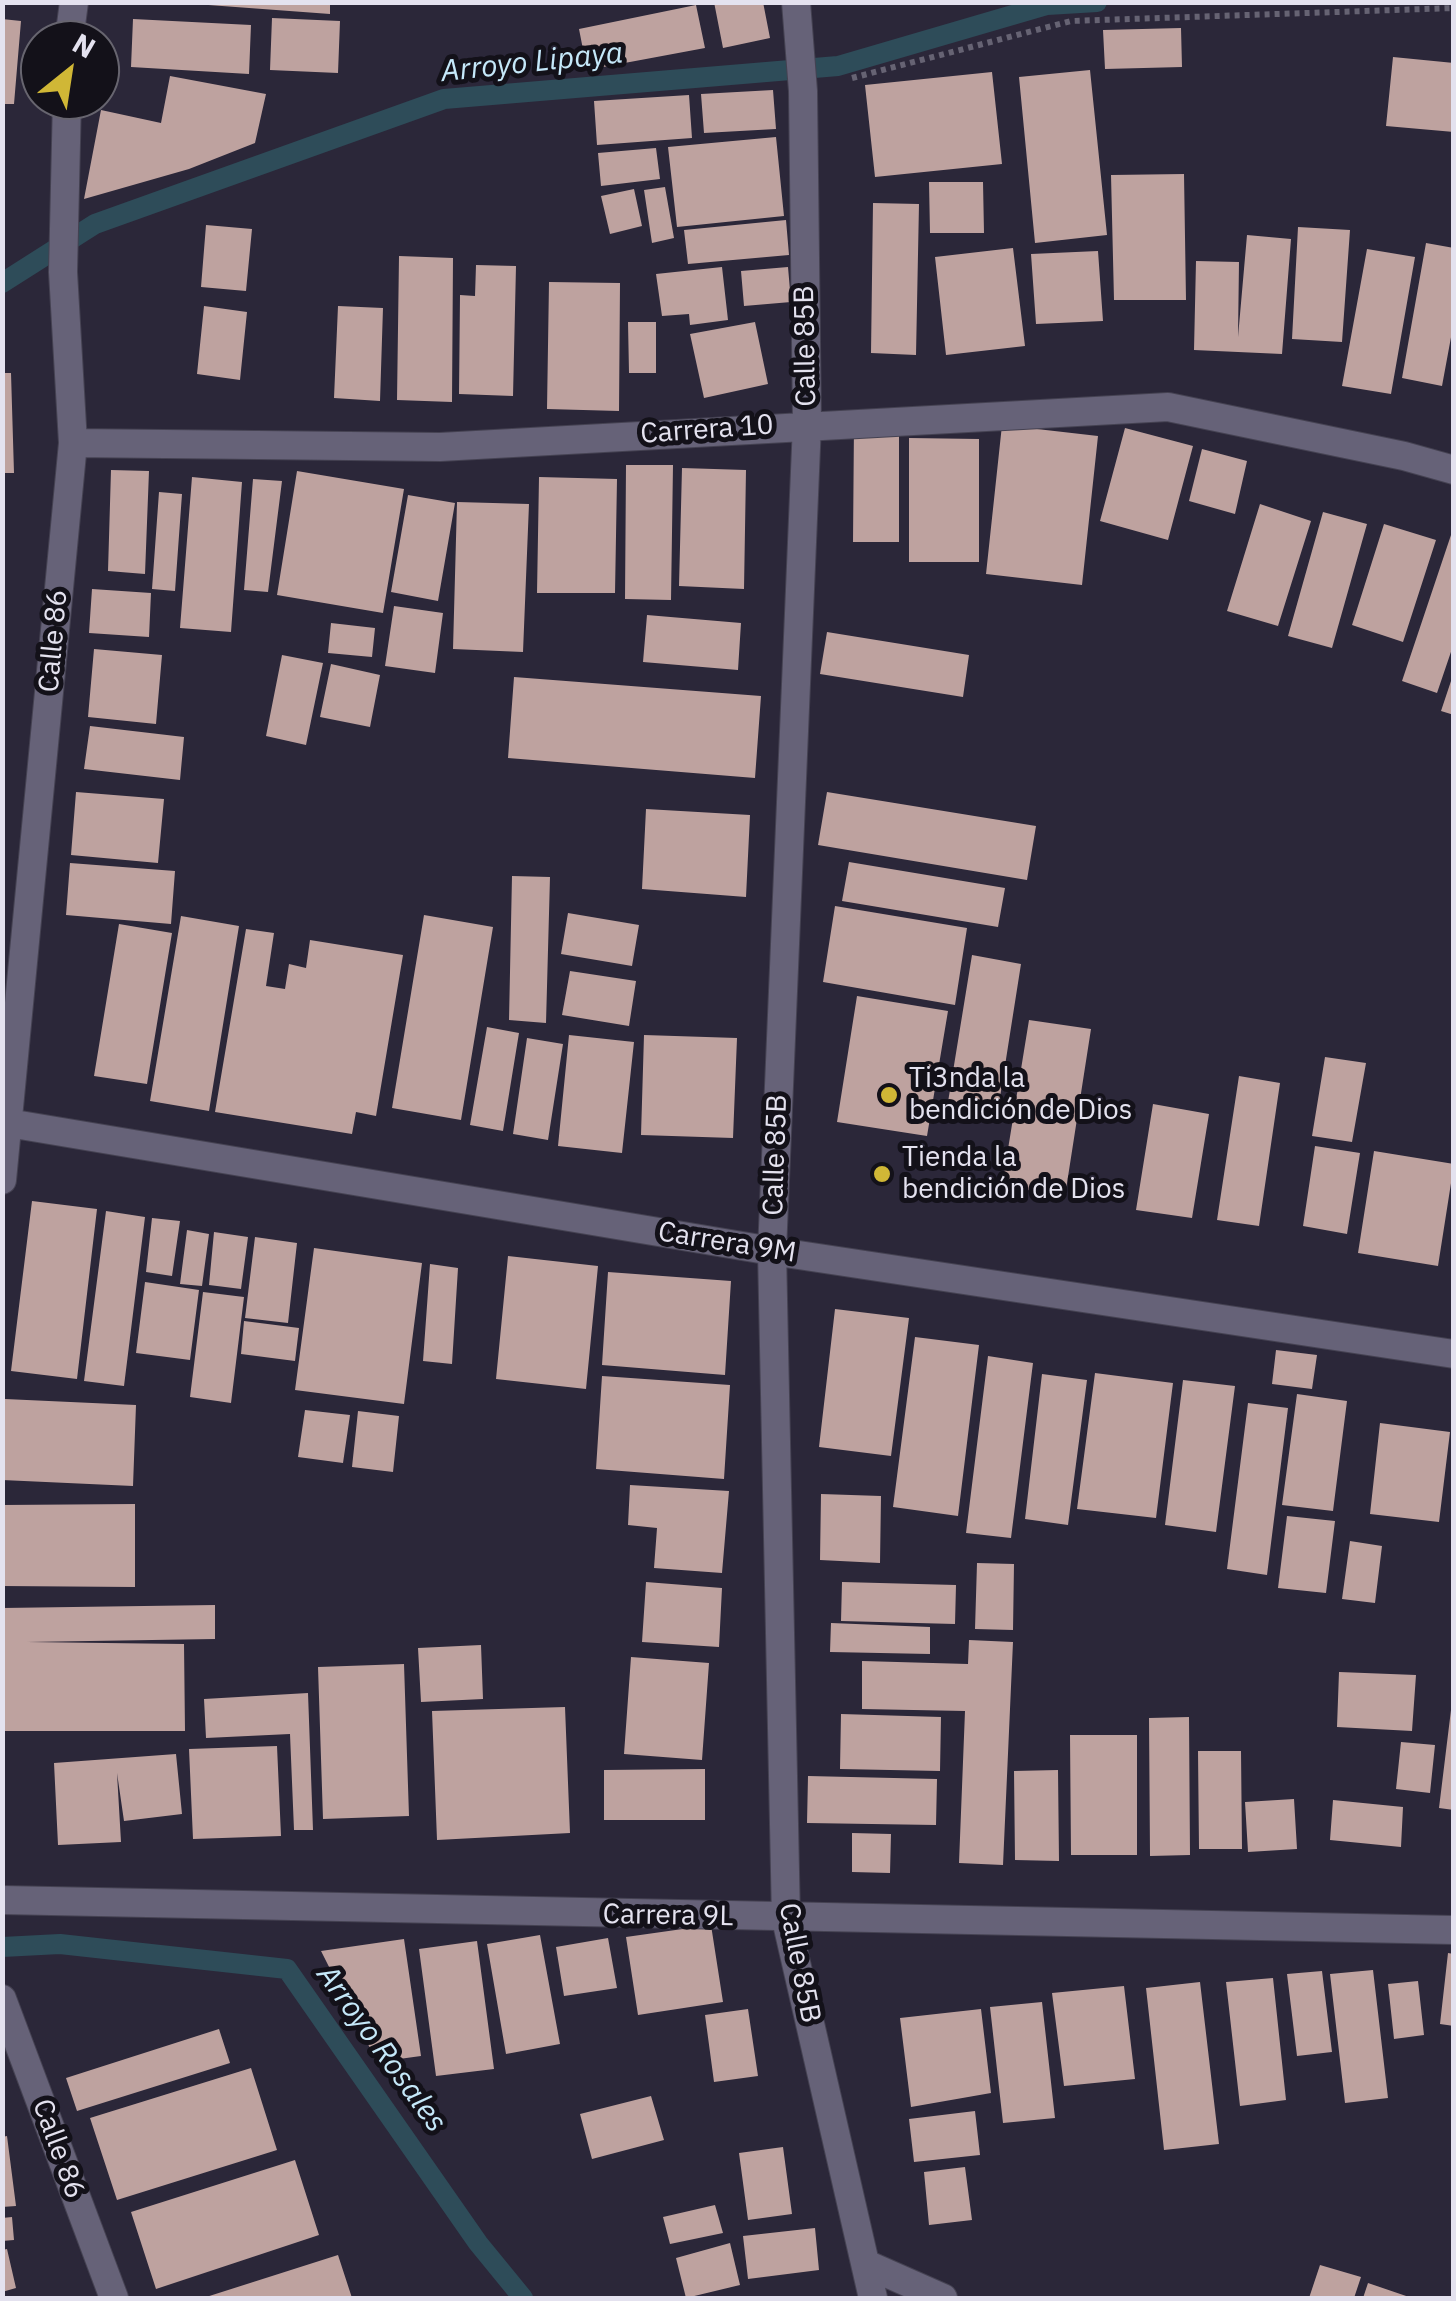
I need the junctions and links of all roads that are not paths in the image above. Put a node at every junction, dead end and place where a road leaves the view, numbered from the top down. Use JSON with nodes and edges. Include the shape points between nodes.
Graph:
{"nodes":[{"id":1,"x":797,"y":15,"type":"edge"},
{"id":2,"x":66,"y":120,"type":"edge"},
{"id":3,"x":807,"y":424,"type":"junction"},
{"id":4,"x":73,"y":443,"type":"junction"},
{"id":5,"x":1454,"y":470,"type":"edge"},
{"id":6,"x":5,"y":1123,"type":"edge"},
{"id":7,"x":2,"y":1180,"type":"edge"},
{"id":8,"x":772,"y":1251,"type":"junction"},
{"id":9,"x":1454,"y":1354,"type":"edge"},
{"id":10,"x":2,"y":1900,"type":"edge"},
{"id":11,"x":786,"y":1919,"type":"junction"},
{"id":12,"x":1454,"y":1930,"type":"edge"},
{"id":13,"x":4,"y":2002,"type":"edge"},
{"id":14,"x":866,"y":2264,"type":"junction"},
{"id":15,"x":873,"y":2296,"type":"edge"},
{"id":16,"x":114,"y":2298,"type":"edge"},
{"id":17,"x":943,"y":2298,"type":"edge"}],
"edges":[{"from":1,"to":3,"type":"street","name":"Calle 85B"},
{"from":2,"to":4,"type":"street","name":"Calle 86","via":[[63,272]]},
{"from":3,"to":4,"type":"street","name":"Carrera 10","via":[[440,447]]},
{"from":3,"to":5,"type":"street","name":"Carrera 10","via":[[1168,407]]},
{"from":3,"to":8,"type":"street","name":"Calle 85B"},
{"from":4,"to":6,"type":"street","name":"Calle 86"},
{"from":6,"to":7,"type":"street","name":"Calle 86"},
{"from":6,"to":8,"type":"street","name":"Carrera 9M"},
{"from":8,"to":9,"type":"street","name":"Carrera 9M"},
{"from":8,"to":11,"type":"street","name":"Calle 85B"},
{"from":10,"to":11,"type":"street","name":"Carrera 9L"},
{"from":11,"to":12,"type":"street","name":"Carrera 9L"},
{"from":11,"to":14,"type":"street","name":"Calle 85B"},
{"from":13,"to":16,"type":"street","name":"Calle 86"},
{"from":14,"to":15,"type":"street","name":"Calle 85B"},
{"from":14,"to":17,"type":"street"}]}
